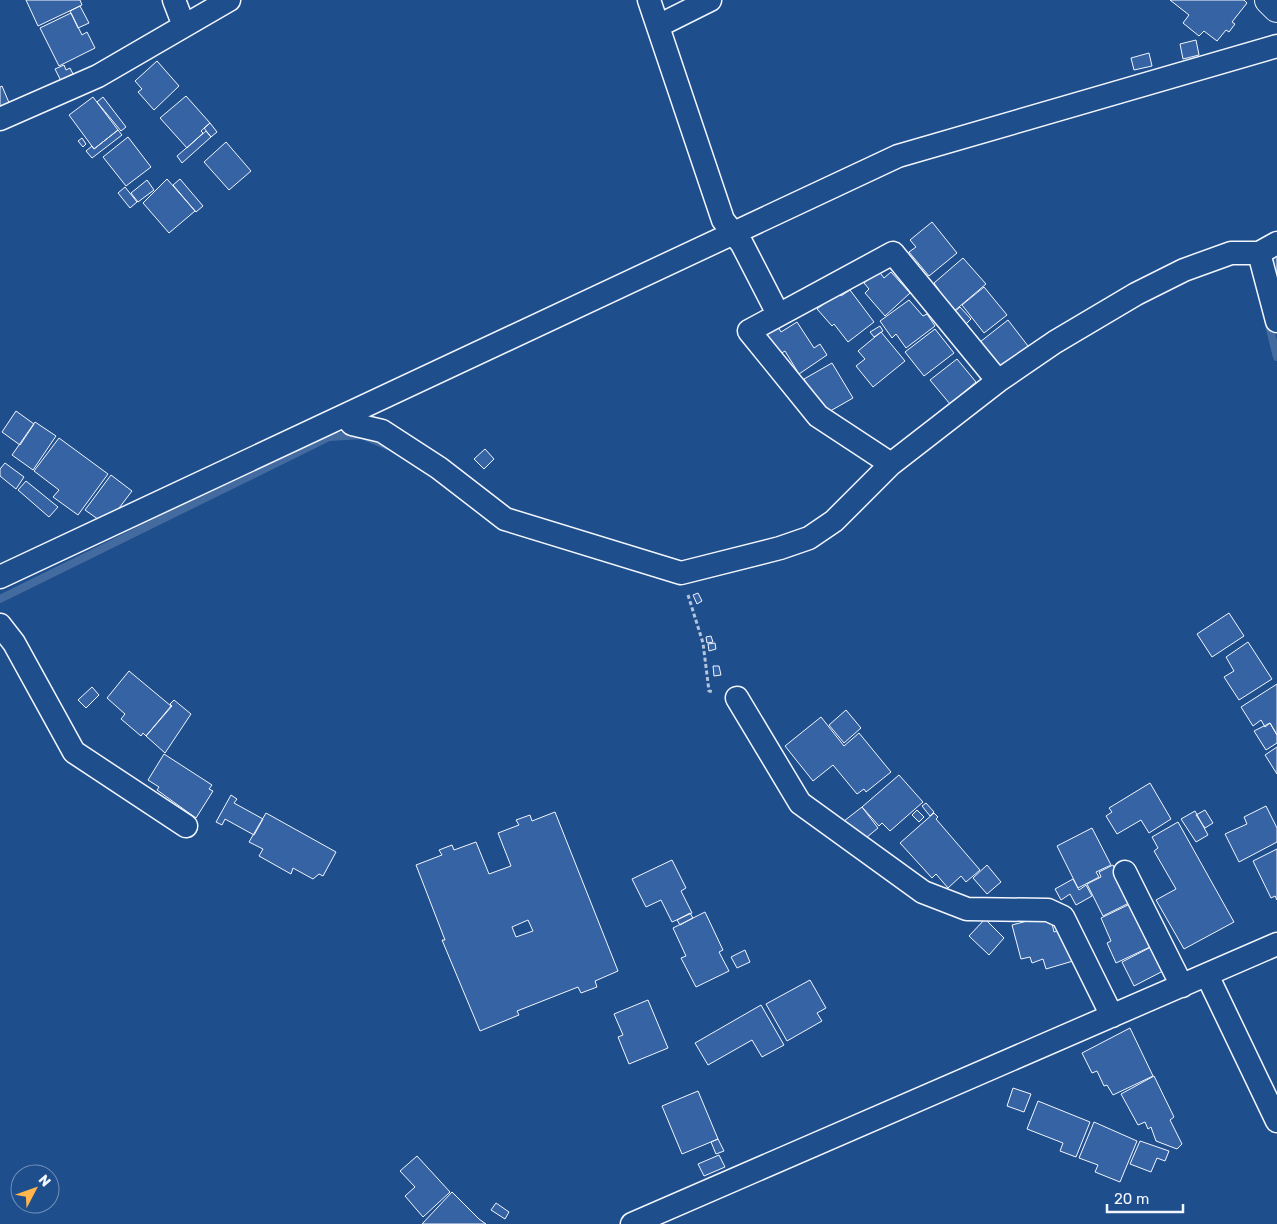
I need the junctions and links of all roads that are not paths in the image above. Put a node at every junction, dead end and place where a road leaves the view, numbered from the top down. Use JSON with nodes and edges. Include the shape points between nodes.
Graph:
{"nodes":[{"id":1,"x":174,"y":0,"type":"edge"},
{"id":2,"x":229,"y":0,"type":"edge"},
{"id":3,"x":649,"y":0,"type":"edge"},
{"id":4,"x":710,"y":0,"type":"edge"},
{"id":5,"x":1269,"y":0,"type":"edge"},
{"id":6,"x":1277,"y":8,"type":"edge"},
{"id":7,"x":184,"y":26,"type":"junction"},
{"id":8,"x":658,"y":26,"type":"junction"},
{"id":9,"x":1277,"y":46,"type":"edge"},
{"id":10,"x":0,"y":119,"type":"edge"},
{"id":11,"x":733,"y":234,"type":"junction"},
{"id":12,"x":1268,"y":248,"type":"edge"},
{"id":13,"x":778,"y":314,"type":"junction"},
{"id":14,"x":1277,"y":321,"type":"edge"},
{"id":15,"x":998,"y":381,"type":"junction"},
{"id":16,"x":345,"y":416,"type":"junction"},
{"id":17,"x":891,"y":464,"type":"junction"},
{"id":18,"x":0,"y":577,"type":"edge"},
{"id":19,"x":0,"y":626,"type":"edge"},
{"id":20,"x":737,"y":698,"type":"road end"},
{"id":21,"x":186,"y":826,"type":"dead end"},
{"id":22,"x":1125,"y":872,"type":"dead end"},
{"id":23,"x":1277,"y":944,"type":"edge"},
{"id":24,"x":1208,"y":975,"type":"junction"},
{"id":25,"x":1182,"y":986,"type":"junction"},
{"id":26,"x":1112,"y":1016,"type":"junction"},
{"id":27,"x":1277,"y":1121,"type":"edge"},
{"id":28,"x":632,"y":1224,"type":"edge"}],
"edges":[{"from":1,"to":7,"type":"street"},
{"from":2,"to":7,"type":"street"},
{"from":3,"to":8,"type":"street"},
{"from":4,"to":8,"type":"street"},
{"from":5,"to":6,"type":"main road"},
{"from":7,"to":10,"type":"street","via":[[98,76]]},
{"from":8,"to":11,"type":"street","via":[[723,220]]},
{"from":9,"to":11,"type":"street","via":[[898,156]]},
{"from":11,"to":13,"type":"street","via":[[742,244]]},
{"from":11,"to":16,"type":"street"},
{"from":12,"to":14,"type":"street"},
{"from":12,"to":15,"type":"street","via":[[1232,253],[1176,274],[1128,299]]},
{"from":13,"to":15,"type":"street","via":[[892,253]]},
{"from":13,"to":17,"type":"street","via":[[749,331],[818,416]]},
{"from":15,"to":17,"type":"street"},
{"from":16,"to":17,"type":"street","via":[[352,424],[382,431],[439,468],[505,519],[681,573],[809,538],[834,521]]},
{"from":16,"to":18,"type":"street"},
{"from":19,"to":21,"type":"street","via":[[14,643],[74,752]]},
{"from":20,"to":26,"type":"street","via":[[800,803],[923,892],[967,909],[1048,910],[1062,917]]},
{"from":22,"to":25,"type":"street"},
{"from":23,"to":24,"type":"street"},
{"from":24,"to":25,"type":"street"},
{"from":24,"to":27,"type":"street"},
{"from":25,"to":26,"type":"street"},
{"from":26,"to":28,"type":"street"}]}
